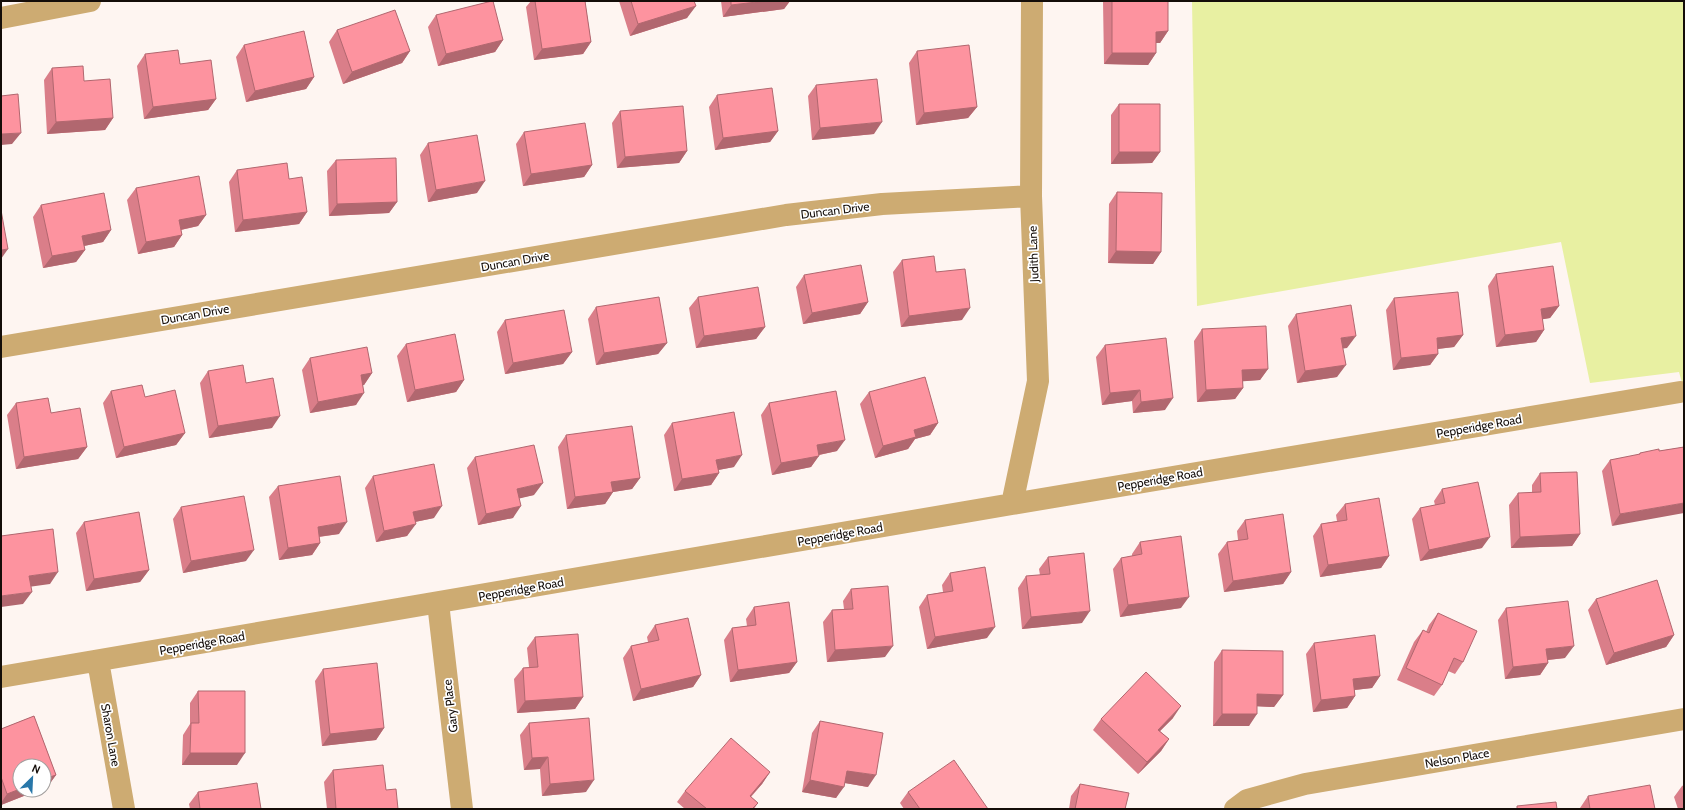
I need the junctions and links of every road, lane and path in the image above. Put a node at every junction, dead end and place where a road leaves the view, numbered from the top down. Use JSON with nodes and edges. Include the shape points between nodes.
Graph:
{"nodes":[{"id":1,"x":90,"y":1,"type":"edge"},
{"id":2,"x":1032,"y":1,"type":"edge"},
{"id":3,"x":1,"y":18,"type":"edge"},
{"id":4,"x":1031,"y":196,"type":"junction"},
{"id":5,"x":1,"y":347,"type":"edge"},
{"id":6,"x":1680,"y":392,"type":"dead end"},
{"id":7,"x":1012,"y":504,"type":"junction"},
{"id":8,"x":438,"y":603,"type":"junction"},
{"id":9,"x":98,"y":661,"type":"junction"},
{"id":10,"x":1,"y":677,"type":"edge"},
{"id":11,"x":1684,"y":719,"type":"edge"},
{"id":12,"x":124,"y":809,"type":"edge"},
{"id":13,"x":462,"y":809,"type":"edge"},
{"id":14,"x":1235,"y":809,"type":"edge"}],
"edges":[{"from":1,"to":3,"type":"street"},
{"from":2,"to":4,"type":"street","name":"Judith Lane"},
{"from":4,"to":5,"type":"street","name":"Duncan Drive","via":[[882,204],[786,215]]},
{"from":4,"to":7,"type":"street","name":"Judith Lane","via":[[1038,381]]},
{"from":6,"to":7,"type":"street","name":"Pepperidge Road"},
{"from":7,"to":8,"type":"street","name":"Pepperidge Road"},
{"from":8,"to":9,"type":"street","name":"Pepperidge Road"},
{"from":8,"to":13,"type":"street","name":"Gary Place"},
{"from":9,"to":10,"type":"street","name":"Pepperidge Road"},
{"from":9,"to":12,"type":"street","name":"Sharon Lane"},
{"from":11,"to":14,"type":"street","name":"Nelson Place","via":[[1305,784],[1247,800]]}]}
